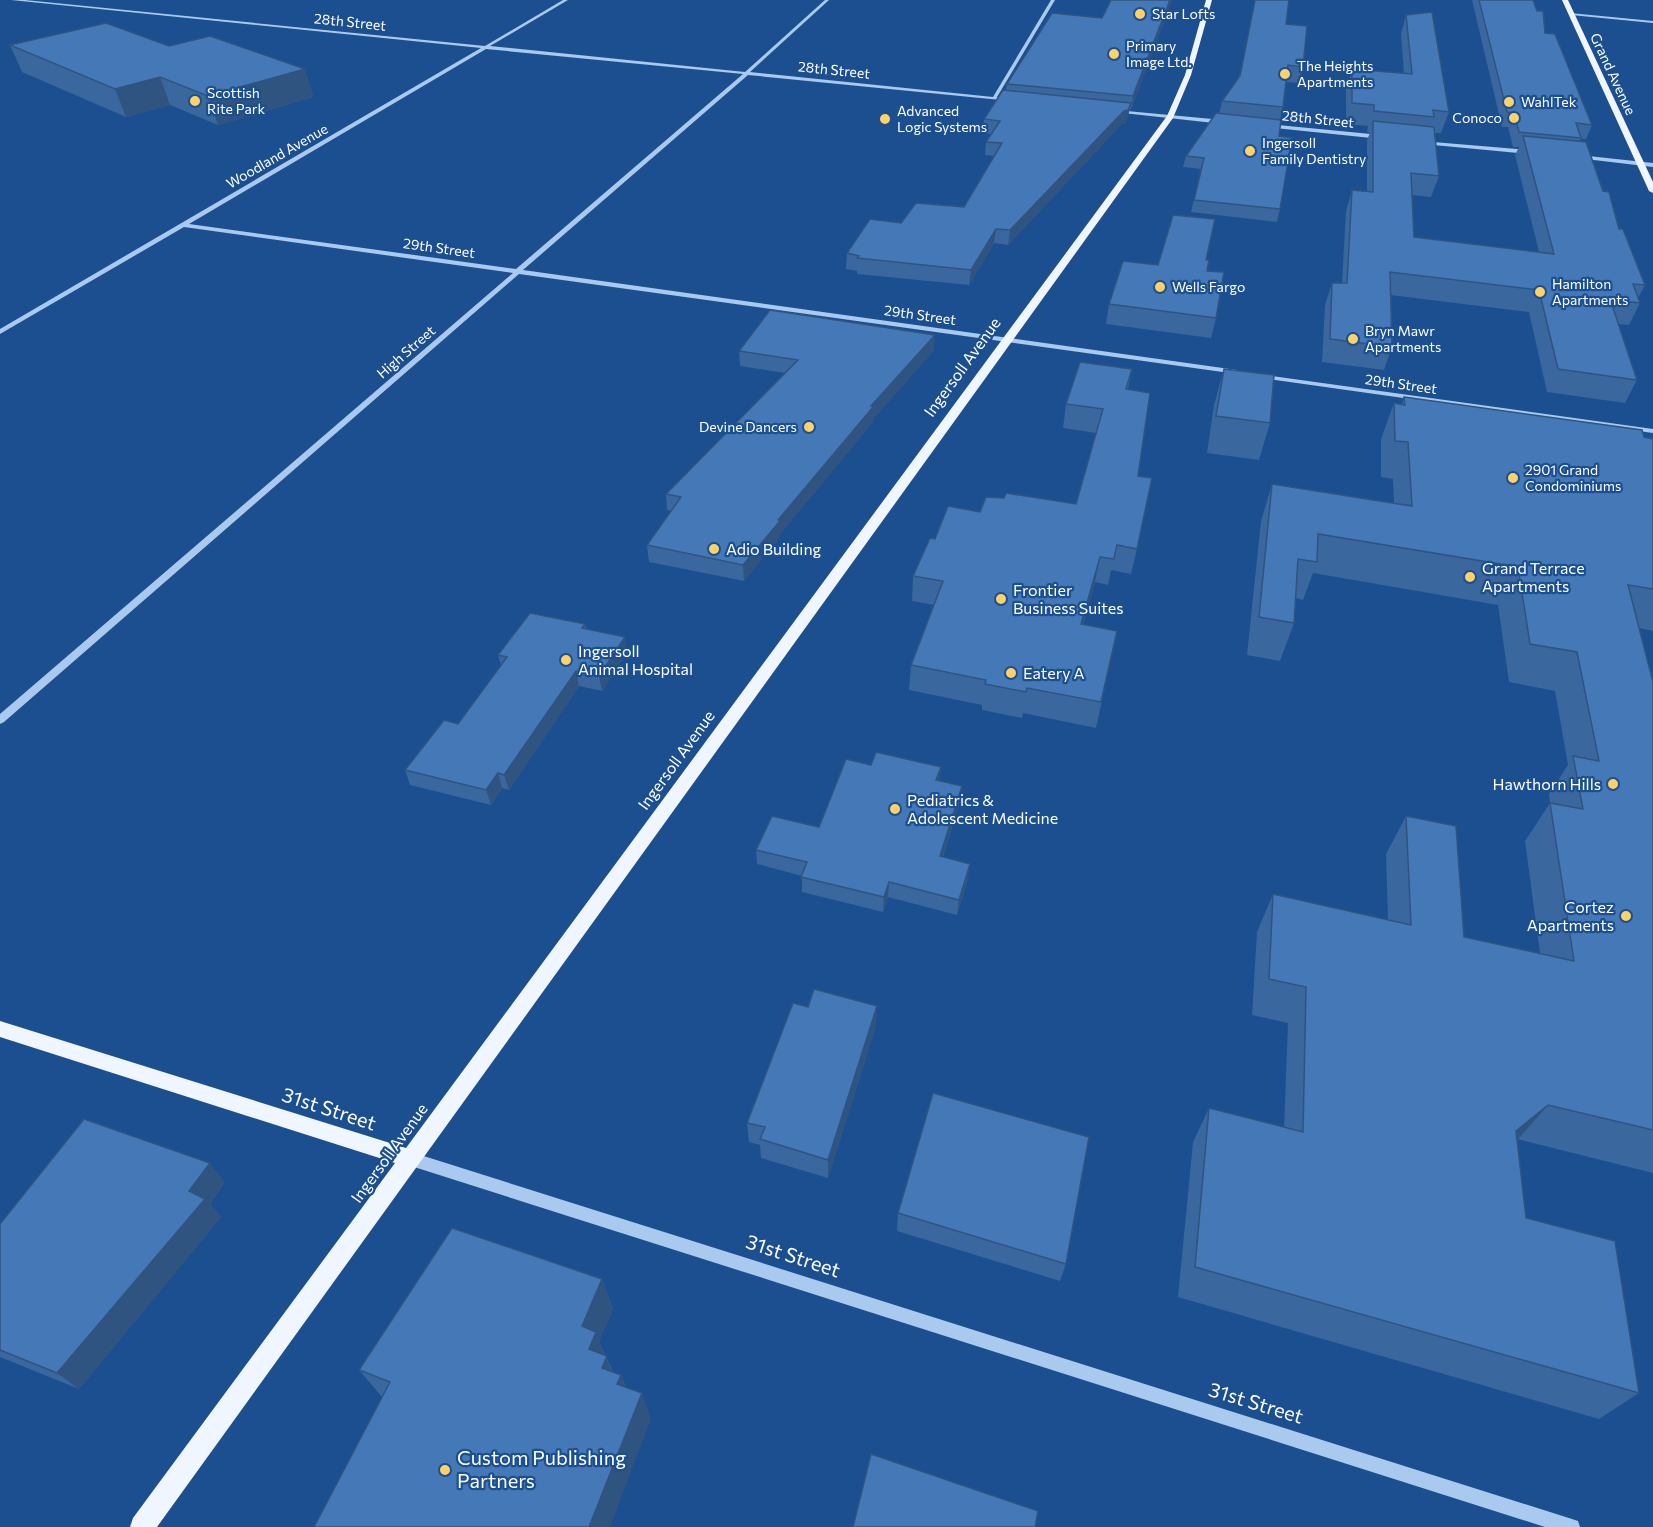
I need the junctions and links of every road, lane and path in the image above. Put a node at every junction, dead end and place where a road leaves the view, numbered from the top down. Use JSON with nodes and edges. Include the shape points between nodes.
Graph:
{"nodes":[{"id":1,"x":12,"y":0,"type":"edge"},
{"id":2,"x":566,"y":0,"type":"edge"},
{"id":3,"x":827,"y":0,"type":"edge"},
{"id":4,"x":1053,"y":0,"type":"edge"},
{"id":5,"x":1209,"y":0,"type":"edge"},
{"id":6,"x":1565,"y":0,"type":"edge"},
{"id":7,"x":37,"y":1,"type":"edge"},
{"id":8,"x":1571,"y":14,"type":"junction"},
{"id":9,"x":1653,"y":22,"type":"edge"},
{"id":10,"x":487,"y":48,"type":"junction"},
{"id":11,"x":746,"y":74,"type":"junction"},
{"id":12,"x":994,"y":99,"type":"junction"},
{"id":13,"x":1016,"y":101,"type":"edge"},
{"id":14,"x":1108,"y":110,"type":"edge"},
{"id":15,"x":1170,"y":116,"type":"junction"},
{"id":16,"x":1229,"y":122,"type":"edge"},
{"id":17,"x":1260,"y":125,"type":"edge"},
{"id":18,"x":1383,"y":138,"type":"edge"},
{"id":19,"x":1418,"y":141,"type":"edge"},
{"id":20,"x":1536,"y":153,"type":"edge"},
{"id":21,"x":1570,"y":156,"type":"edge"},
{"id":22,"x":1641,"y":164,"type":"junction"},
{"id":23,"x":1653,"y":165,"type":"edge"},
{"id":24,"x":1653,"y":191,"type":"edge"},
{"id":25,"x":184,"y":225,"type":"junction"},
{"id":26,"x":518,"y":271,"type":"junction"},
{"id":27,"x":0,"y":332,"type":"edge"},
{"id":28,"x":1008,"y":340,"type":"junction"},
{"id":29,"x":1244,"y":373,"type":"edge"},
{"id":30,"x":1256,"y":375,"type":"edge"},
{"id":31,"x":1653,"y":431,"type":"edge"},
{"id":32,"x":0,"y":720,"type":"edge"},
{"id":33,"x":0,"y":1029,"type":"edge"},
{"id":34,"x":411,"y":1159,"type":"junction"},
{"id":35,"x":141,"y":1527,"type":"edge"},
{"id":36,"x":1572,"y":1527,"type":"edge"}],
"edges":[{"from":1,"to":7,"type":"street","name":"28th Street"},
{"from":2,"to":10,"type":"street","name":"Woodland Avenue"},
{"from":3,"to":11,"type":"street","name":"High Street"},
{"from":4,"to":12,"type":"street"},
{"from":5,"to":15,"type":"main road","name":"Ingersoll Avenue","via":[[1185,84]]},
{"from":6,"to":8,"type":"main road","name":"Grand Avenue"},
{"from":7,"to":10,"type":"street","name":"28th Street"},
{"from":8,"to":9,"type":"street"},
{"from":8,"to":22,"type":"main road","name":"Grand Avenue"},
{"from":10,"to":11,"type":"street","name":"28th Street"},
{"from":10,"to":25,"type":"street","name":"Woodland Avenue"},
{"from":11,"to":12,"type":"street","name":"28th Street"},
{"from":11,"to":26,"type":"street","name":"High Street"},
{"from":12,"to":13,"type":"street","name":"28th Street"},
{"from":14,"to":15,"type":"street"},
{"from":15,"to":16,"type":"street"},
{"from":15,"to":28,"type":"main road","name":"Ingersoll Avenue"},
{"from":17,"to":18,"type":"street","name":"28th Street"},
{"from":19,"to":20,"type":"street"},
{"from":21,"to":22,"type":"street"},
{"from":22,"to":23,"type":"street"},
{"from":22,"to":24,"type":"main road","name":"Grand Avenue"},
{"from":25,"to":26,"type":"street","name":"29th Street"},
{"from":25,"to":27,"type":"street","name":"Woodland Avenue"},
{"from":26,"to":28,"type":"street","name":"29th Street"},
{"from":26,"to":32,"type":"street","name":"High Street"},
{"from":28,"to":29,"type":"street","name":"29th Street"},
{"from":28,"to":34,"type":"main road","name":"Ingersoll Avenue"},
{"from":30,"to":31,"type":"street","name":"29th Street"},
{"from":33,"to":34,"type":"main road","name":"31st Street"},
{"from":34,"to":35,"type":"main road","name":"Ingersoll Avenue"},
{"from":34,"to":36,"type":"street","name":"31st Street"}]}
